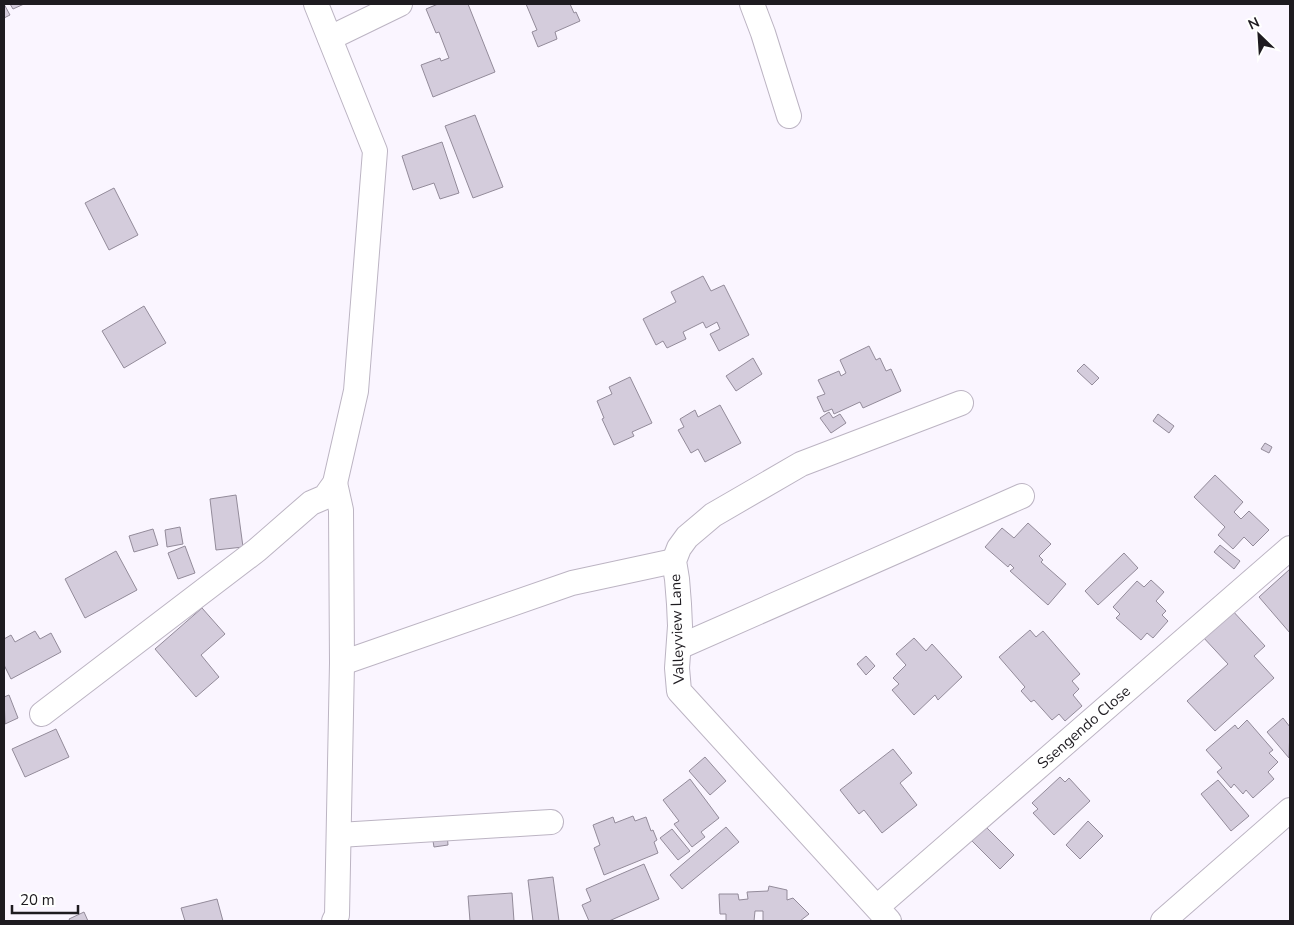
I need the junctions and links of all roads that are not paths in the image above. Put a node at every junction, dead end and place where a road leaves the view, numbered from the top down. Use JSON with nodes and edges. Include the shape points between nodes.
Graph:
{"nodes":[{"id":1,"x":316,"y":4,"type":"edge"},
{"id":2,"x":400,"y":4,"type":"edge"},
{"id":3,"x":752,"y":4,"type":"edge"},
{"id":4,"x":330,"y":38,"type":"junction"},
{"id":5,"x":789,"y":116,"type":"dead end"},
{"id":6,"x":961,"y":403,"type":"dead end"},
{"id":7,"x":335,"y":483,"type":"junction"},
{"id":8,"x":1022,"y":496,"type":"dead end"},
{"id":9,"x":1290,"y":548,"type":"edge"},
{"id":10,"x":674,"y":562,"type":"junction"},
{"id":11,"x":679,"y":647,"type":"junction"},
{"id":12,"x":342,"y":663,"type":"junction"},
{"id":13,"x":42,"y":714,"type":"dead end"},
{"id":14,"x":1290,"y":810,"type":"edge"},
{"id":15,"x":551,"y":822,"type":"dead end"},
{"id":16,"x":339,"y":835,"type":"junction"},
{"id":17,"x":883,"y":914,"type":"edge"},
{"id":18,"x":334,"y":921,"type":"edge"},
{"id":19,"x":1163,"y":921,"type":"edge"}],
"edges":[{"from":1,"to":4,"type":"street"},
{"from":2,"to":4,"type":"street"},
{"from":3,"to":5,"type":"street"},
{"from":4,"to":7,"type":"street","via":[[375,151],[356,391]]},
{"from":6,"to":10,"type":"street","name":"Valleyview Lane","via":[[801,464],[698,526],[687,536]]},
{"from":7,"to":12,"type":"street","via":[[341,510]]},
{"from":7,"to":13,"type":"street","via":[[325,497],[311,503],[256,550]]},
{"from":8,"to":11,"type":"street"},
{"from":9,"to":17,"type":"street","name":"Ssengendo Close"},
{"from":10,"to":11,"type":"street","name":"Valleyview Lane","via":[[679,604]]},
{"from":10,"to":12,"type":"street","via":[[572,583]]},
{"from":11,"to":17,"type":"street","name":"Valleyview Lane","via":[[679,691]]},
{"from":12,"to":16,"type":"street"},
{"from":14,"to":19,"type":"street"},
{"from":15,"to":16,"type":"street"},
{"from":16,"to":18,"type":"street","via":[[337,916]]}]}
